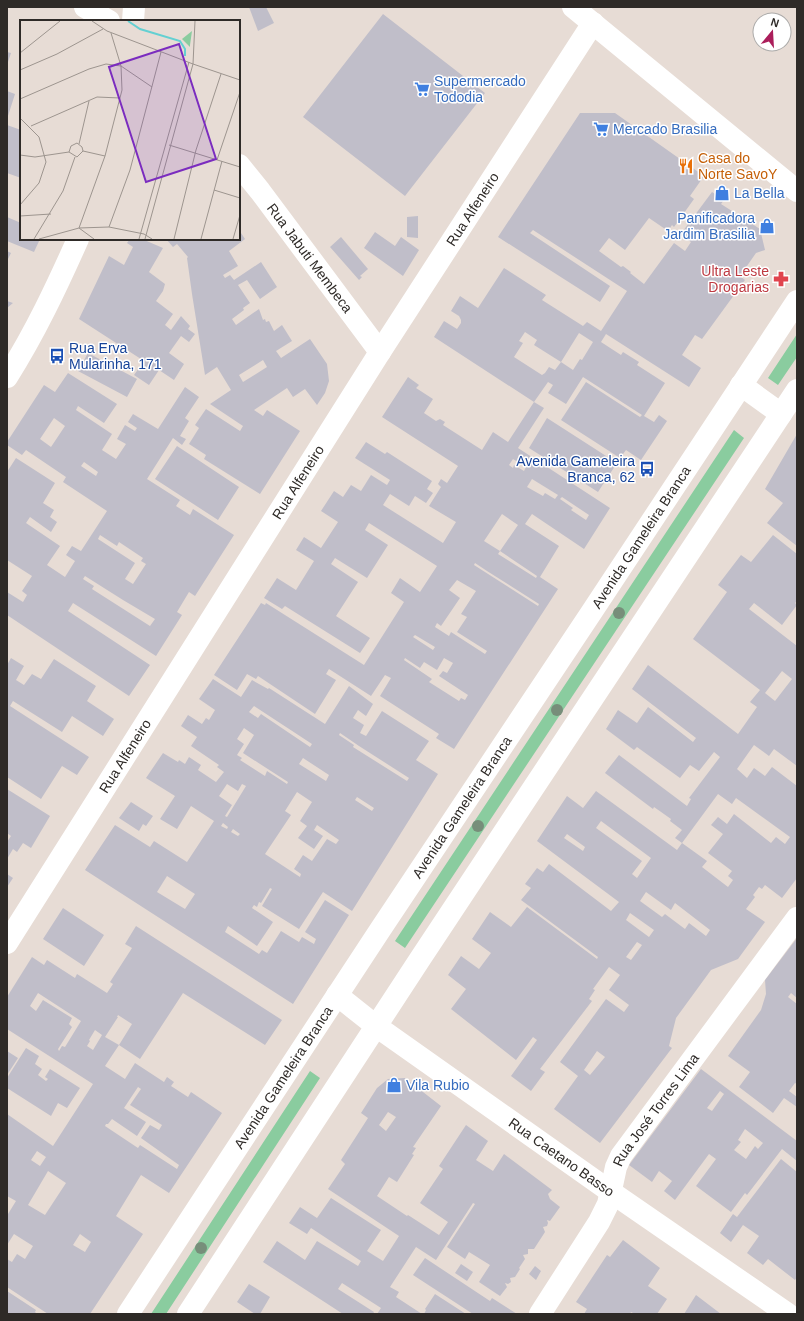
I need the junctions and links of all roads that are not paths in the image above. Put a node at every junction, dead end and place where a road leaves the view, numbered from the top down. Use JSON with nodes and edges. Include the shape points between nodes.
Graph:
{"nodes":[{"id":1,"x":85,"y":7,"type":"edge"},
{"id":2,"x":134,"y":7,"type":"edge"},
{"id":3,"x":573,"y":7,"type":"edge"},
{"id":4,"x":107,"y":20,"type":"edge"},
{"id":5,"x":133,"y":20,"type":"edge"},
{"id":6,"x":593,"y":23,"type":"junction"},
{"id":7,"x":240,"y":166,"type":"edge"},
{"id":8,"x":797,"y":191,"type":"edge"},
{"id":9,"x":78,"y":240,"type":"edge"},
{"id":10,"x":797,"y":301,"type":"edge"},
{"id":11,"x":380,"y":352,"type":"junction"},
{"id":12,"x":10,"y":367,"type":"edge"},
{"id":13,"x":741,"y":385,"type":"junction"},
{"id":14,"x":797,"y":390,"type":"edge"},
{"id":15,"x":781,"y":414,"type":"junction"},
{"id":16,"x":797,"y":918,"type":"edge"},
{"id":17,"x":7,"y":943,"type":"edge"},
{"id":18,"x":337,"y":995,"type":"junction"},
{"id":19,"x":376,"y":1026,"type":"junction"},
{"id":20,"x":611,"y":1192,"type":"junction"},
{"id":21,"x":128,"y":1314,"type":"edge"},
{"id":22,"x":188,"y":1314,"type":"edge"},
{"id":23,"x":540,"y":1314,"type":"edge"},
{"id":24,"x":788,"y":1314,"type":"edge"}],
"edges":[{"from":1,"to":4,"type":"main road"},
{"from":2,"to":5,"type":"main road"},
{"from":3,"to":6,"type":"main road"},
{"from":6,"to":8,"type":"main road"},
{"from":6,"to":11,"type":"main road","name":"Rua Alfeneiro"},
{"from":7,"to":11,"type":"main road","name":"Rua Jabuti Membeca"},
{"from":9,"to":12,"type":"main road","via":[[55,290]]},
{"from":10,"to":13,"type":"main road","name":"Avenida Gameleira Branca"},
{"from":11,"to":17,"type":"main road","name":"Rua Alfeneiro"},
{"from":13,"to":15,"type":"main road"},
{"from":13,"to":18,"type":"main road","name":"Avenida Gameleira Branca"},
{"from":14,"to":15,"type":"main road"},
{"from":15,"to":19,"type":"main road"},
{"from":16,"to":20,"type":"main road","name":"Rua José Torres Lima","via":[[621,1156]]},
{"from":18,"to":19,"type":"main road","name":"Rua Caetano Basso"},
{"from":18,"to":21,"type":"main road","name":"Avenida Gameleira Branca"},
{"from":19,"to":20,"type":"main road","name":"Rua Caetano Basso"},
{"from":19,"to":22,"type":"main road"},
{"from":20,"to":23,"type":"main road","name":"Rua José Torres Lima","via":[[599,1222]]},
{"from":20,"to":24,"type":"main road","name":"Rua Caetano Basso"}]}
